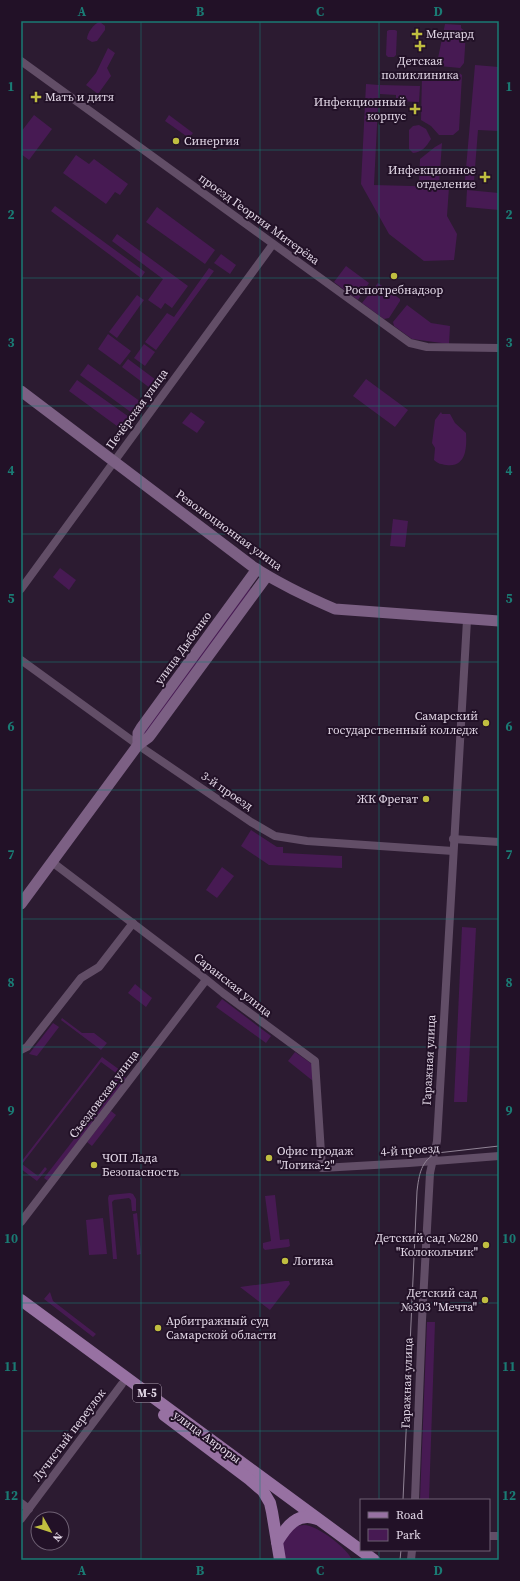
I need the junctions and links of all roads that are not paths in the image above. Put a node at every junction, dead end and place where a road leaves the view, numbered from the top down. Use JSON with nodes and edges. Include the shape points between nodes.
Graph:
{"nodes":[{"id":1,"x":21,"y":61,"type":"edge"},
{"id":2,"x":273,"y":244,"type":"junction"},
{"id":3,"x":499,"y":348,"type":"edge"},
{"id":4,"x":21,"y":391,"type":"edge"},
{"id":5,"x":114,"y":461,"type":"junction"},
{"id":6,"x":257,"y":569,"type":"junction"},
{"id":7,"x":267,"y":576,"type":"junction"},
{"id":8,"x":21,"y":588,"type":"edge"},
{"id":9,"x":467,"y":620,"type":"junction"},
{"id":10,"x":499,"y":621,"type":"edge"},
{"id":11,"x":21,"y":660,"type":"edge"},
{"id":12,"x":141,"y":739,"type":"junction"},
{"id":13,"x":453,"y":839,"type":"junction"},
{"id":14,"x":499,"y":842,"type":"edge"},
{"id":15,"x":453,"y":851,"type":"junction"},
{"id":16,"x":52,"y":862,"type":"junction"},
{"id":17,"x":21,"y":904,"type":"edge"},
{"id":18,"x":133,"y":923,"type":"junction"},
{"id":19,"x":206,"y":980,"type":"junction"},
{"id":20,"x":21,"y":1050,"type":"edge"},
{"id":21,"x":499,"y":1156,"type":"edge"},
{"id":22,"x":433,"y":1161,"type":"junction"},
{"id":23,"x":322,"y":1168,"type":"joint"},
{"id":24,"x":21,"y":1222,"type":"edge"},
{"id":25,"x":21,"y":1300,"type":"edge"},
{"id":26,"x":21,"y":1310,"type":"edge"},
{"id":27,"x":122,"y":1384,"type":"junction"},
{"id":28,"x":415,"y":1499,"type":"edge"},
{"id":29,"x":21,"y":1503,"type":"edge"},
{"id":30,"x":29,"y":1509,"type":"junction"},
{"id":31,"x":21,"y":1519,"type":"edge"},
{"id":32,"x":318,"y":1519,"type":"junction"},
{"id":33,"x":278,"y":1542,"type":"junction"},
{"id":34,"x":357,"y":1548,"type":"junction"},
{"id":35,"x":360,"y":1550,"type":"edge"},
{"id":36,"x":361,"y":1551,"type":"edge"},
{"id":37,"x":279,"y":1559,"type":"edge"},
{"id":38,"x":360,"y":1560,"type":"edge"},
{"id":39,"x":374,"y":1560,"type":"edge"}],
"edges":[{"from":1,"to":2,"type":"street","name":"проезд Георгия Митерёва"},
{"from":2,"to":3,"type":"street","name":"проезд Георгия Митерёва","via":[[410,343],[427,347]]},
{"from":2,"to":5,"type":"street","name":"Печёрская улица"},
{"from":4,"to":5,"type":"main road","name":"Революционная улица"},
{"from":5,"to":6,"type":"main road","name":"Революционная улица"},
{"from":5,"to":8,"type":"street","name":"Печёрская улица"},
{"from":6,"to":7,"type":"main road","name":"Революционная улица"},
{"from":6,"to":12,"type":"main road","name":"улица Дыбенко"},
{"from":7,"to":9,"type":"main road","name":"Революционная улица","via":[[336,609]]},
{"from":7,"to":12,"type":"main road","name":"улица Дыбенко","via":[[152,733]]},
{"from":9,"to":10,"type":"main road","name":"Революционная улица"},
{"from":9,"to":13,"type":"street","name":"Гаражная улица"},
{"from":11,"to":12,"type":"street","name":"3-й проезд"},
{"from":12,"to":15,"type":"street","name":"3-й проезд","via":[[251,822],[275,836],[307,841]]},
{"from":12,"to":16,"type":"main road","name":"улица Дыбенко"},
{"from":13,"to":14,"type":"street"},
{"from":13,"to":15,"type":"street","name":"Гаражная улица"},
{"from":15,"to":22,"type":"street","name":"Гаражная улица","via":[[437,1141]]},
{"from":16,"to":17,"type":"main road","name":"улица Дыбенко"},
{"from":16,"to":18,"type":"street","name":"Саранская улица"},
{"from":18,"to":19,"type":"street","name":"Саранская улица"},
{"from":18,"to":20,"type":"street","via":[[99,967],[81,978],[28,1047]]},
{"from":19,"to":23,"type":"street","name":"Саранская улица","via":[[315,1061]]},
{"from":19,"to":24,"type":"street","name":"Съездовская улица"},
{"from":21,"to":22,"type":"street","name":"4-й проезд"},
{"from":22,"to":23,"type":"street","name":"4-й проезд"},
{"from":22,"to":28,"type":"street","name":"Гаражная улица","via":[[430,1173],[422,1312]]},
{"from":25,"to":32,"type":"main road","name":"улица Авроры","number":"М-5"},
{"from":26,"to":27,"type":"main road","name":"улица Авроры","number":"М-5"},
{"from":27,"to":30,"type":"street","name":"Лучистый переулок"},
{"from":27,"to":33,"type":"main road","name":"улица Авроры","number":"М-5","via":[[258,1487],[270,1503]]},
{"from":29,"to":30,"type":"street"},
{"from":30,"to":31,"type":"street","name":"Лучистый переулок"},
{"from":32,"to":33,"type":"main road","via":[[308,1517],[295,1520],[287,1527]]},
{"from":32,"to":34,"type":"main road","name":"улица Авроры","number":"М-5"},
{"from":33,"to":37,"type":"main road","name":"улица Авроры","number":"М-5"},
{"from":34,"to":35,"type":"main road","name":"улица Авроры","number":"М-5"},
{"from":34,"to":38,"type":"main road"},
{"from":36,"to":39,"type":"main road","name":"улица Авроры","number":"М-5"}]}
